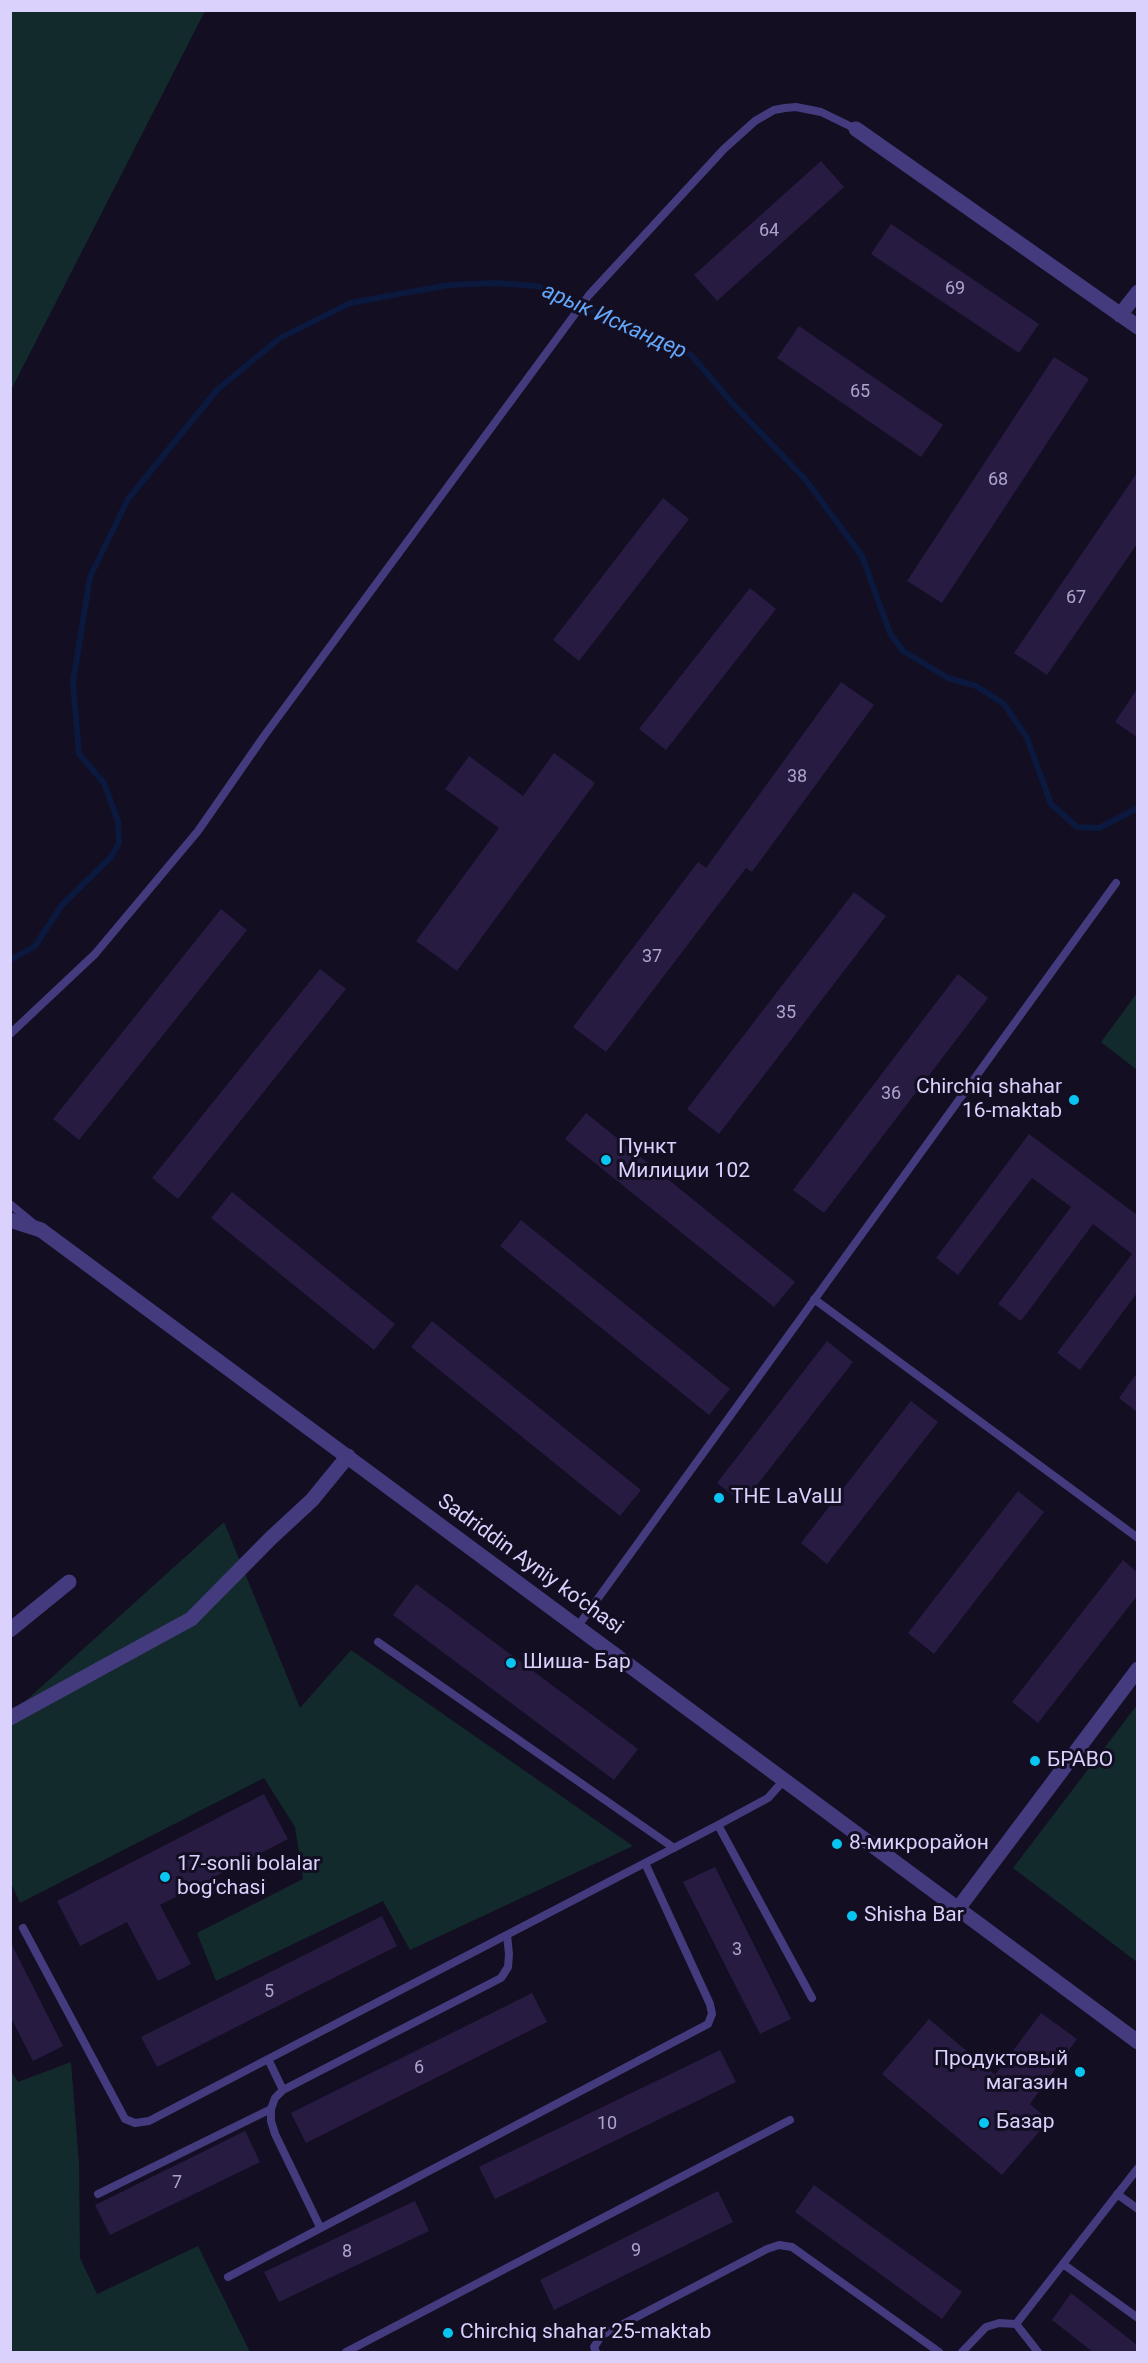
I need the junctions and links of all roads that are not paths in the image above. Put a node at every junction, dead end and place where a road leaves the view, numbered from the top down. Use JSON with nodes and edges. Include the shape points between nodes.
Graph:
{"nodes":[{"id":1,"x":856,"y":129,"type":"joint"},
{"id":2,"x":1137,"y":292,"type":"edge"},
{"id":3,"x":1120,"y":315,"type":"junction"},
{"id":4,"x":1137,"y":327,"type":"edge"},
{"id":5,"x":1116,"y":883,"type":"dead end"},
{"id":6,"x":10,"y":1034,"type":"edge"},
{"id":7,"x":10,"y":1204,"type":"edge"},
{"id":8,"x":10,"y":1220,"type":"edge"},
{"id":9,"x":41,"y":1230,"type":"junction"},
{"id":10,"x":814,"y":1299,"type":"junction"},
{"id":11,"x":348,"y":1456,"type":"junction"},
{"id":12,"x":1137,"y":1538,"type":"edge"},
{"id":13,"x":69,"y":1582,"type":"dead end"},
{"id":14,"x":578,"y":1626,"type":"junction"},
{"id":15,"x":10,"y":1630,"type":"edge"},
{"id":16,"x":378,"y":1642,"type":"dead end"},
{"id":17,"x":1137,"y":1670,"type":"edge"},
{"id":18,"x":10,"y":1718,"type":"edge"},
{"id":19,"x":784,"y":1780,"type":"junction"},
{"id":20,"x":718,"y":1825,"type":"junction"},
{"id":21,"x":674,"y":1848,"type":"junction"},
{"id":22,"x":645,"y":1863,"type":"junction"},
{"id":23,"x":957,"y":1910,"type":"junction"},
{"id":24,"x":23,"y":1928,"type":"dead end"},
{"id":25,"x":507,"y":1935,"type":"junction"},
{"id":26,"x":812,"y":1998,"type":"dead end"},
{"id":27,"x":1137,"y":2042,"type":"edge"},
{"id":28,"x":268,"y":2059,"type":"junction"},
{"id":29,"x":283,"y":2090,"type":"junction"},
{"id":30,"x":271,"y":2109,"type":"junction"},
{"id":31,"x":790,"y":2120,"type":"dead end"},
{"id":32,"x":1137,"y":2168,"type":"edge"},
{"id":33,"x":98,"y":2194,"type":"dead end"},
{"id":34,"x":1117,"y":2194,"type":"junction"},
{"id":35,"x":1137,"y":2209,"type":"edge"},
{"id":36,"x":320,"y":2227,"type":"junction"},
{"id":37,"x":1063,"y":2264,"type":"junction"},
{"id":38,"x":228,"y":2277,"type":"dead end"},
{"id":39,"x":1137,"y":2318,"type":"edge"},
{"id":40,"x":1016,"y":2324,"type":"junction"},
{"id":41,"x":346,"y":2352,"type":"edge"},
{"id":42,"x":596,"y":2352,"type":"edge"},
{"id":43,"x":939,"y":2352,"type":"edge"},
{"id":44,"x":962,"y":2352,"type":"edge"},
{"id":45,"x":1038,"y":2352,"type":"edge"}],
"edges":[{"from":1,"to":3,"type":"street"},
{"from":1,"to":6,"type":"lane","via":[[835,117],[802,108],[785,108],[764,115],[732,141],[589,295],[198,831],[95,954]]},
{"from":2,"to":3,"type":"street"},
{"from":3,"to":4,"type":"street"},
{"from":5,"to":10,"type":"lane"},
{"from":7,"to":9,"type":"lane"},
{"from":8,"to":9,"type":"street","name":"Sadriddin Ayniy ko‘chasi"},
{"from":9,"to":11,"type":"street","name":"Sadriddin Ayniy ko‘chasi"},
{"from":10,"to":12,"type":"lane"},
{"from":10,"to":14,"type":"lane"},
{"from":11,"to":14,"type":"street","name":"Sadriddin Ayniy ko‘chasi"},
{"from":11,"to":18,"type":"street","via":[[312,1500],[191,1619]]},
{"from":13,"to":15,"type":"street"},
{"from":14,"to":19,"type":"street","name":"Sadriddin Ayniy ko‘chasi"},
{"from":16,"to":21,"type":"lane"},
{"from":17,"to":23,"type":"street"},
{"from":19,"to":20,"type":"lane","via":[[768,1798]]},
{"from":19,"to":23,"type":"street","name":"Sadriddin Ayniy ko‘chasi"},
{"from":20,"to":21,"type":"lane"},
{"from":20,"to":26,"type":"lane"},
{"from":21,"to":22,"type":"lane"},
{"from":22,"to":25,"type":"lane"},
{"from":22,"to":36,"type":"lane","via":[[710,2004],[708,2024]]},
{"from":23,"to":27,"type":"street","name":"Sadriddin Ayniy ko‘chasi"},
{"from":24,"to":28,"type":"lane","via":[[125,2119],[135,2123],[149,2121]]},
{"from":25,"to":28,"type":"lane"},
{"from":25,"to":29,"type":"lane","via":[[508,1967],[501,1978]]},
{"from":28,"to":29,"type":"lane"},
{"from":29,"to":30,"type":"lane"},
{"from":30,"to":33,"type":"lane"},
{"from":30,"to":36,"type":"lane","via":[[275,2134]]},
{"from":31,"to":41,"type":"lane"},
{"from":32,"to":34,"type":"lane"},
{"from":34,"to":35,"type":"lane"},
{"from":34,"to":37,"type":"lane"},
{"from":36,"to":38,"type":"lane"},
{"from":37,"to":39,"type":"lane"},
{"from":37,"to":40,"type":"lane"},
{"from":40,"to":44,"type":"lane","via":[[986,2327]]},
{"from":40,"to":45,"type":"lane"},
{"from":42,"to":43,"type":"lane","via":[[594,2347],[602,2335],[779,2245],[792,2247]]}]}
